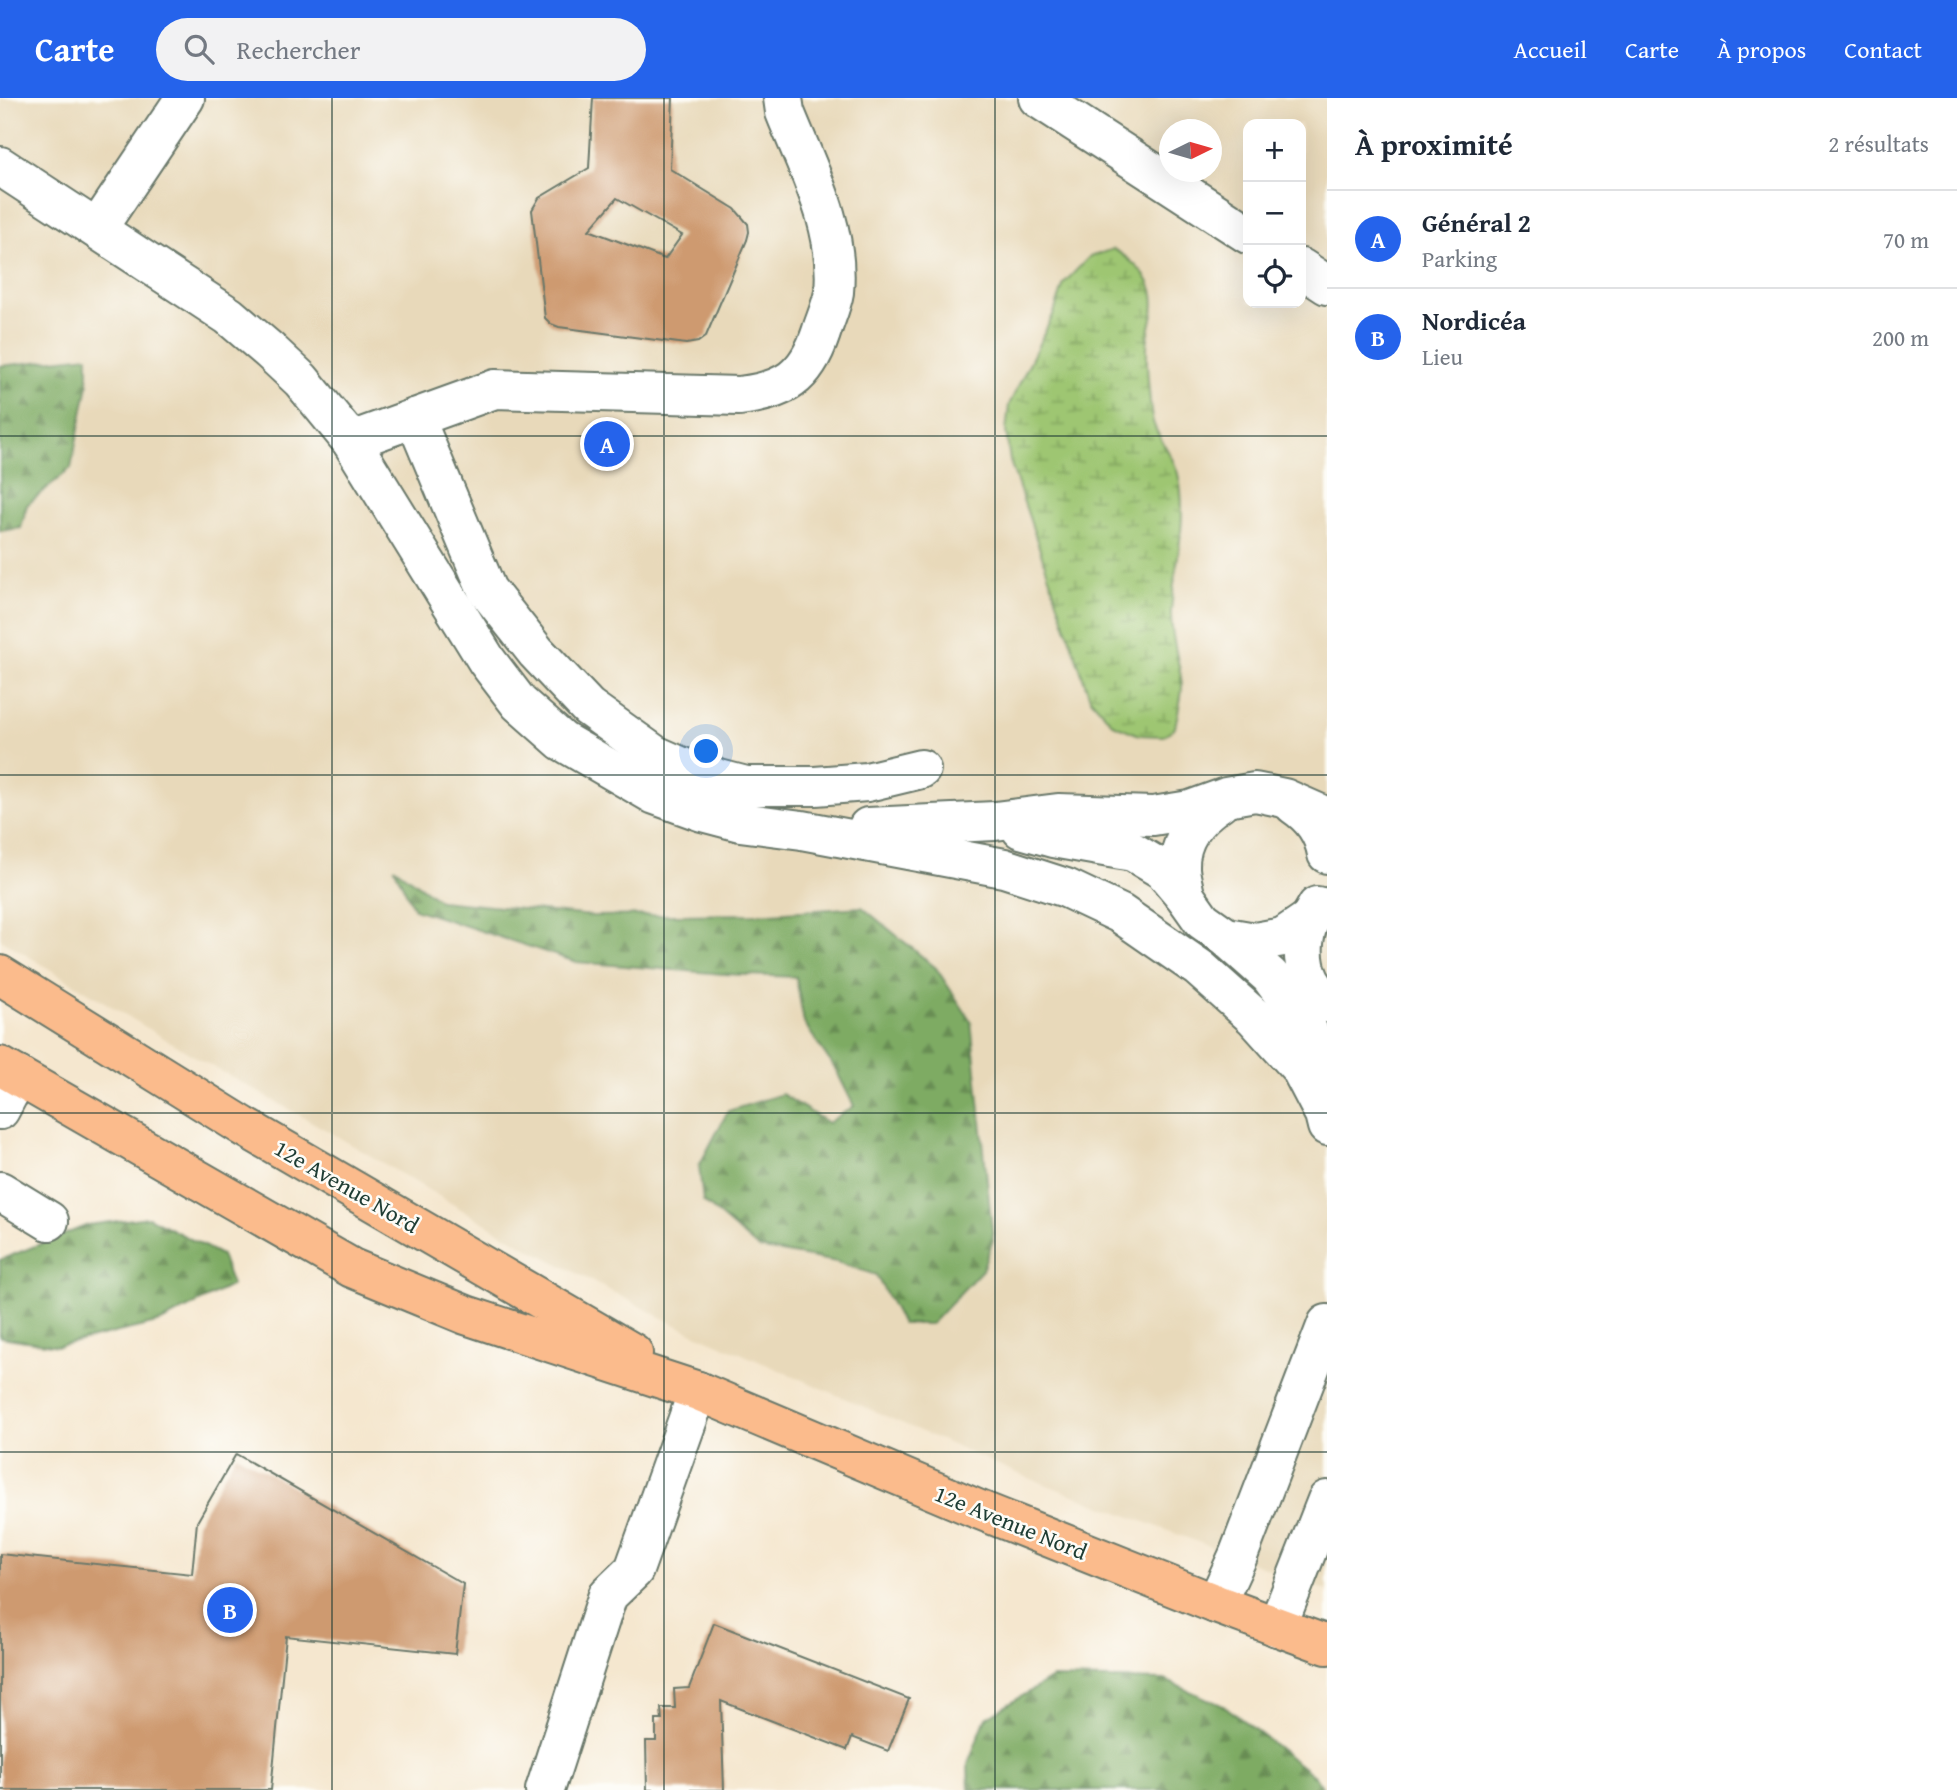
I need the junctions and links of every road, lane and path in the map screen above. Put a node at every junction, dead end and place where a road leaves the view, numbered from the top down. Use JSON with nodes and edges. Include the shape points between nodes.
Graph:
{"nodes":[{"id":1,"x":185,"y":98,"type":"edge"},
{"id":2,"x":783,"y":98,"type":"edge"},
{"id":3,"x":1038,"y":98,"type":"edge"},
{"id":4,"x":0,"y":166,"type":"edge"},
{"id":5,"x":97,"y":229,"type":"junction"},
{"id":6,"x":1243,"y":231,"type":"edge"},
{"id":7,"x":1306,"y":271,"type":"edge"},
{"id":8,"x":1327,"y":285,"type":"edge"},
{"id":9,"x":415,"y":418,"type":"junction"},
{"id":10,"x":351,"y":441,"type":"junction"},
{"id":11,"x":921,"y":769,"type":"dead end"},
{"id":12,"x":1226,"y":797,"type":"junction"},
{"id":13,"x":1283,"y":798,"type":"junction"},
{"id":14,"x":1327,"y":817,"type":"edge"},
{"id":15,"x":995,"y":821,"type":"junction"},
{"id":16,"x":802,"y":830,"type":"junction"},
{"id":17,"x":1327,"y":854,"type":"edge"},
{"id":18,"x":1327,"y":880,"type":"edge"},
{"id":19,"x":1185,"y":896,"type":"junction"},
{"id":20,"x":1317,"y":914,"type":"edge"},
{"id":21,"x":1226,"y":937,"type":"junction"},
{"id":22,"x":0,"y":975,"type":"edge"},
{"id":23,"x":1327,"y":1003,"type":"edge"},
{"id":24,"x":9,"y":1071,"type":"edge"},
{"id":25,"x":1327,"y":1071,"type":"edge"},
{"id":26,"x":0,"y":1111,"type":"edge"},
{"id":27,"x":1327,"y":1126,"type":"edge"},
{"id":28,"x":0,"y":1191,"type":"edge"},
{"id":29,"x":49,"y":1221,"type":"dead end"},
{"id":30,"x":1327,"y":1324,"type":"edge"},
{"id":31,"x":698,"y":1391,"type":"junction"},
{"id":32,"x":1327,"y":1500,"type":"edge"},
{"id":33,"x":1216,"y":1604,"type":"junction"},
{"id":34,"x":1278,"y":1627,"type":"junction"},
{"id":35,"x":1327,"y":1645,"type":"edge"},
{"id":36,"x":545,"y":1790,"type":"edge"}],
"edges":[{"from":1,"to":5,"type":"lane"},
{"from":2,"to":9,"type":"lane","via":[[832,235],[834,266],[834,294],[814,353],[792,382],[765,393],[738,396],[495,389]]},
{"from":3,"to":6,"type":"lane"},
{"from":4,"to":5,"type":"lane"},
{"from":5,"to":10,"type":"lane","via":[[229,316],[301,380]]},
{"from":7,"to":8,"type":"lane"},
{"from":9,"to":10,"type":"lane"},
{"from":9,"to":11,"type":"lane","via":[[487,590],[587,707],[646,748],[696,773],[746,786],[867,782]]},
{"from":10,"to":16,"type":"lane","via":[[486,661],[519,703],[562,741],[656,795],[740,822]]},
{"from":12,"to":13,"type":"lane","via":[[1255,792]]},
{"from":12,"to":15,"type":"lane","via":[[1190,810],[1153,816],[1058,813]]},
{"from":12,"to":19,"type":"lane","via":[[1201,814],[1185,838],[1180,867]]},
{"from":13,"to":14,"type":"lane"},
{"from":13,"to":17,"type":"lane","via":[[1308,814],[1324,839]]},
{"from":15,"to":16,"type":"lane"},
{"from":15,"to":19,"type":"lane","via":[[1053,838],[1133,852],[1163,870]]},
{"from":16,"to":27,"type":"lane","via":[[1004,868],[1066,888],[1121,914],[1199,968],[1254,1017],[1300,1068]]},
{"from":18,"to":20,"type":"lane"},
{"from":19,"to":21,"type":"lane","via":[[1202,920]]},
{"from":20,"to":21,"type":"lane","via":[[1283,937],[1255,942]]},
{"from":20,"to":23,"type":"lane","via":[[1303,951],[1310,980]]},
{"from":21,"to":25,"type":"lane","via":[[1270,976],[1305,1024]]},
{"from":22,"to":31,"type":"main road","name":"12e Avenue Nord","via":[[243,1126]]},
{"from":24,"to":26,"type":"lane"},
{"from":24,"to":31,"type":"main road","name":"12e Avenue Nord","via":[[352,1268],[466,1315]]},
{"from":28,"to":29,"type":"lane"},
{"from":30,"to":33,"type":"lane"},
{"from":31,"to":33,"type":"main road","name":"12e Avenue Nord"},
{"from":31,"to":36,"type":"lane","via":[[635,1570],[608,1595]]},
{"from":32,"to":34,"type":"lane"},
{"from":33,"to":34,"type":"main road","name":"12e Avenue Nord"},
{"from":34,"to":35,"type":"main road","name":"12e Avenue Nord"}]}
